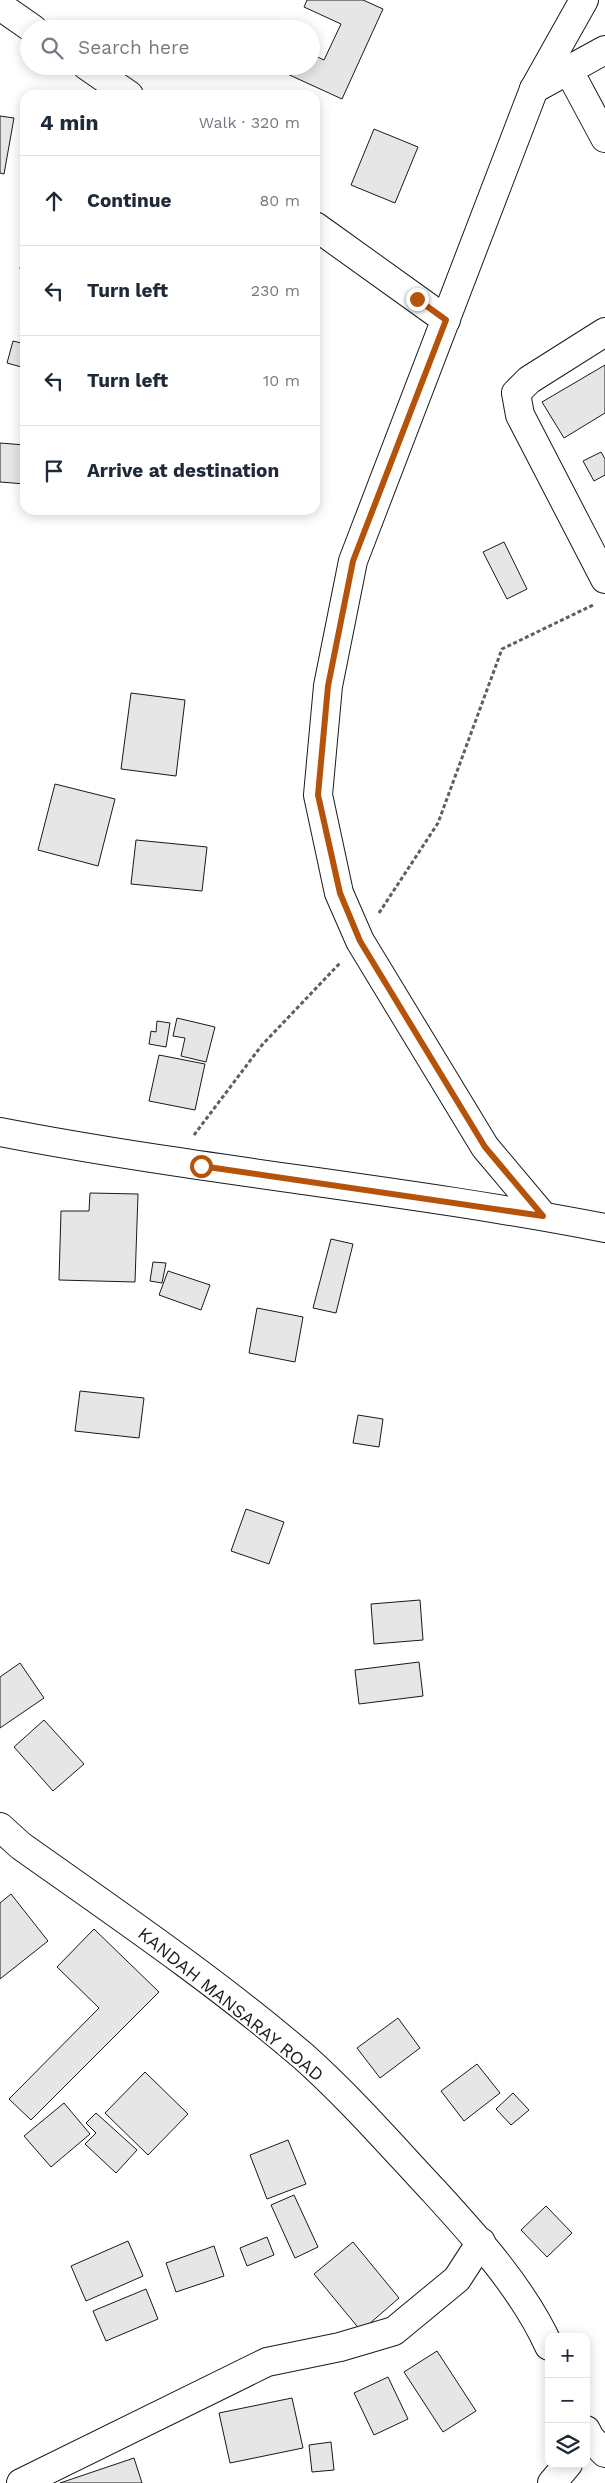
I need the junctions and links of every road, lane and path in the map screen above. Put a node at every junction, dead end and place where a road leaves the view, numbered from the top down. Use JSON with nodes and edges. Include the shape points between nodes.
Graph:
{"nodes":[{"id":1,"x":584,"y":0,"type":"edge"},
{"id":2,"x":0,"y":6,"type":"edge"},
{"id":3,"x":20,"y":20,"type":"edge"},
{"id":4,"x":605,"y":50,"type":"edge"},
{"id":5,"x":569,"y":71,"type":"junction"},
{"id":6,"x":100,"y":75,"type":"edge"},
{"id":7,"x":534,"y":89,"type":"junction"},
{"id":8,"x":122,"y":90,"type":"edge"},
{"id":9,"x":605,"y":138,"type":"edge"},
{"id":10,"x":320,"y":230,"type":"edge"},
{"id":11,"x":446,"y":320,"type":"junction"},
{"id":12,"x":605,"y":332,"type":"edge"},
{"id":13,"x":605,"y":579,"type":"edge"},
{"id":14,"x":0,"y":1132,"type":"edge"},
{"id":15,"x":543,"y":1216,"type":"junction"},
{"id":16,"x":605,"y":1228,"type":"edge"},
{"id":17,"x":0,"y":1826,"type":"edge"},
{"id":18,"x":481,"y":2242,"type":"junction"},
{"id":19,"x":545,"y":2338,"type":"edge"},
{"id":20,"x":565,"y":2468,"type":"edge"},
{"id":21,"x":21,"y":2483,"type":"edge"},
{"id":22,"x":552,"y":2483,"type":"edge"}],
"edges":[{"from":1,"to":7,"type":"street"},
{"from":2,"to":3,"type":"street"},
{"from":4,"to":5,"type":"street"},
{"from":5,"to":7,"type":"street"},
{"from":5,"to":9,"type":"street"},
{"from":6,"to":8,"type":"street"},
{"from":7,"to":11,"type":"street"},
{"from":10,"to":11,"type":"street"},
{"from":11,"to":15,"type":"street","via":[[353,561],[328,686],[318,795],[340,893],[360,941],[485,1147]]},
{"from":12,"to":13,"type":"street","via":[[530,380],[516,393],[520,415]]},
{"from":14,"to":15,"type":"street","via":[[249,1174]]},
{"from":15,"to":16,"type":"street"},
{"from":17,"to":18,"type":"street","name":"KANDAH MANSARAY ROAD","via":[[21,1846],[184,1962],[303,2057],[370,2122]]},
{"from":18,"to":19,"type":"street","name":"KANDAH MANSARAY ROAD"},
{"from":18,"to":21,"type":"street","via":[[457,2279],[394,2331],[340,2348],[267,2362]]},
{"from":20,"to":22,"type":"street"}]}
